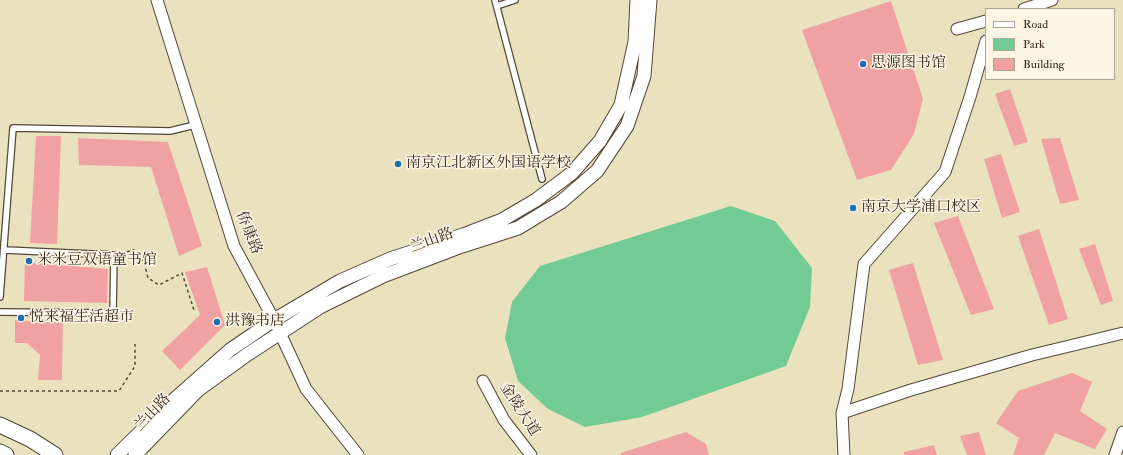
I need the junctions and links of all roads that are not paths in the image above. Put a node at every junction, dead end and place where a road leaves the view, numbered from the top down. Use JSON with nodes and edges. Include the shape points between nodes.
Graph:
{"nodes":[{"id":1,"x":157,"y":0,"type":"edge"},
{"id":2,"x":495,"y":0,"type":"edge"},
{"id":3,"x":515,"y":0,"type":"edge"},
{"id":4,"x":636,"y":0,"type":"edge"},
{"id":5,"x":650,"y":0,"type":"edge"},
{"id":6,"x":1052,"y":0,"type":"edge"},
{"id":7,"x":497,"y":6,"type":"junction"},
{"id":8,"x":1027,"y":8,"type":"edge"},
{"id":9,"x":985,"y":21,"type":"edge"},
{"id":10,"x":957,"y":29,"type":"dead end"},
{"id":11,"x":985,"y":44,"type":"edge"},
{"id":12,"x":195,"y":125,"type":"junction"},
{"id":13,"x":542,"y":179,"type":"dead end"},
{"id":14,"x":5,"y":250,"type":"junction"},
{"id":15,"x":0,"y":297,"type":"edge"},
{"id":16,"x":0,"y":312,"type":"edge"},
{"id":17,"x":274,"y":320,"type":"junction"},
{"id":18,"x":280,"y":333,"type":"junction"},
{"id":19,"x":1123,"y":333,"type":"edge"},
{"id":20,"x":483,"y":381,"type":"dead end"},
{"id":21,"x":842,"y":413,"type":"junction"},
{"id":22,"x":0,"y":425,"type":"edge"},
{"id":23,"x":1123,"y":432,"type":"edge"},
{"id":24,"x":0,"y":452,"type":"edge"},
{"id":25,"x":6,"y":455,"type":"edge"},
{"id":26,"x":55,"y":455,"type":"edge"},
{"id":27,"x":117,"y":455,"type":"edge"},
{"id":28,"x":135,"y":455,"type":"edge"},
{"id":29,"x":358,"y":455,"type":"edge"},
{"id":30,"x":531,"y":455,"type":"edge"},
{"id":31,"x":844,"y":455,"type":"edge"},
{"id":32,"x":1115,"y":455,"type":"edge"}],
"edges":[{"from":1,"to":12,"type":"street","name":"侨康路"},
{"from":2,"to":7,"type":"lane"},
{"from":3,"to":7,"type":"lane"},
{"from":4,"to":17,"type":"street","name":"兰山路","via":[[635,42],[621,105],[600,141],[572,172],[536,200],[502,220],[463,236],[383,262],[340,281]]},
{"from":5,"to":18,"type":"street","name":"兰山路","via":[[644,76],[627,126],[597,171],[561,202],[518,228],[383,276],[320,307]]},
{"from":6,"to":8,"type":"street"},
{"from":7,"to":13,"type":"lane"},
{"from":9,"to":10,"type":"street"},
{"from":11,"to":21,"type":"street","via":[[945,172],[864,264],[848,389]]},
{"from":12,"to":14,"type":"lane","via":[[170,131],[13,128]]},
{"from":12,"to":17,"type":"street","name":"侨康路","via":[[234,246]]},
{"from":14,"to":15,"type":"lane"},
{"from":14,"to":16,"type":"lane","via":[[114,255],[113,313]]},
{"from":17,"to":18,"type":"street","name":"侨康路"},
{"from":17,"to":27,"type":"street","name":"兰山路","via":[[230,350]]},
{"from":18,"to":28,"type":"street","name":"兰山路","via":[[198,390]]},
{"from":18,"to":29,"type":"street","name":"侨康路","via":[[306,389]]},
{"from":19,"to":21,"type":"street","via":[[1032,355]]},
{"from":20,"to":30,"type":"street","name":"金陵大道","via":[[504,420]]},
{"from":21,"to":31,"type":"street"},
{"from":22,"to":26,"type":"main road","via":[[30,439]]},
{"from":23,"to":32,"type":"street"},
{"from":24,"to":25,"type":"main road"}]}
